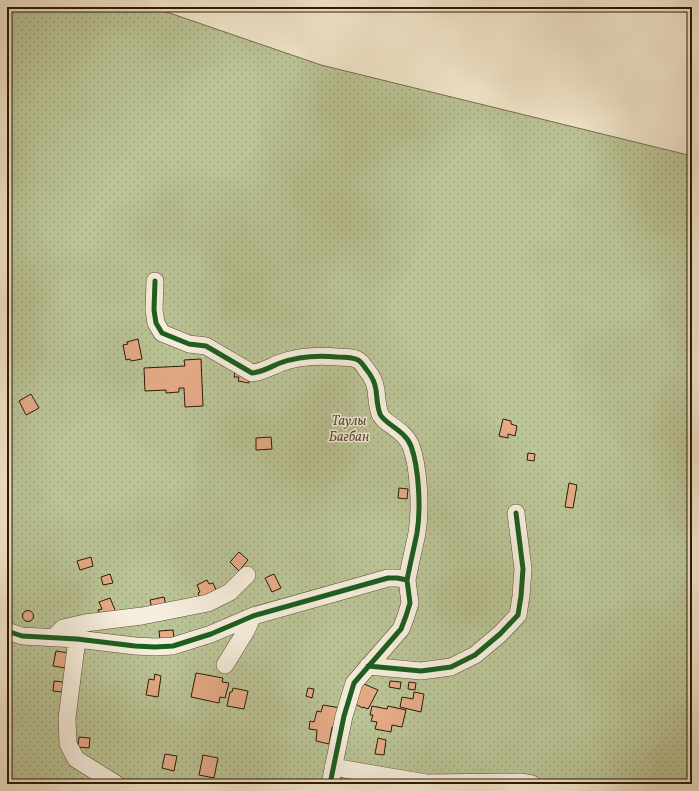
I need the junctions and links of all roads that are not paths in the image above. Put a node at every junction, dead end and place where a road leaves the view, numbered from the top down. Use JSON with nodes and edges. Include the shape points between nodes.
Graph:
{"nodes":[{"id":1,"x":155,"y":281,"type":"dead end"},
{"id":2,"x":516,"y":513,"type":"dead end"},
{"id":3,"x":247,"y":575,"type":"dead end"},
{"id":4,"x":406,"y":580,"type":"junction"},
{"id":5,"x":253,"y":616,"type":"junction"},
{"id":6,"x":7,"y":631,"type":"edge"},
{"id":7,"x":54,"y":637,"type":"junction"},
{"id":8,"x":76,"y":639,"type":"junction"},
{"id":9,"x":225,"y":665,"type":"dead end"},
{"id":10,"x":368,"y":666,"type":"junction"},
{"id":11,"x":332,"y":767,"type":"junction"},
{"id":12,"x":116,"y":784,"type":"edge"},
{"id":13,"x":330,"y":784,"type":"edge"},
{"id":14,"x":532,"y":784,"type":"edge"}],
"edges":[{"from":1,"to":4,"type":"street","via":[[154,310],[156,323],[162,333],[189,344],[206,346],[252,373],[259,373],[309,356],[357,359],[365,367],[374,384],[380,416],[406,438],[416,465],[417,532]]},
{"from":2,"to":10,"type":"street","via":[[522,569],[521,596],[518,615],[500,634],[475,655],[451,667],[421,671]]},
{"from":3,"to":7,"type":"street","via":[[230,592],[208,603],[142,616],[85,623],[63,628]]},
{"from":4,"to":5,"type":"street","via":[[388,578]]},
{"from":4,"to":10,"type":"street","via":[[410,603],[406,616],[400,629]]},
{"from":5,"to":8,"type":"street","via":[[211,634],[173,646],[135,646]]},
{"from":5,"to":9,"type":"street"},
{"from":6,"to":7,"type":"street","via":[[22,636]]},
{"from":7,"to":8,"type":"street"},
{"from":8,"to":12,"type":"street","via":[[67,718],[68,744],[76,759]]},
{"from":10,"to":11,"type":"street","via":[[354,683]]},
{"from":11,"to":13,"type":"street"},
{"from":11,"to":14,"type":"street","via":[[426,783]]}]}
